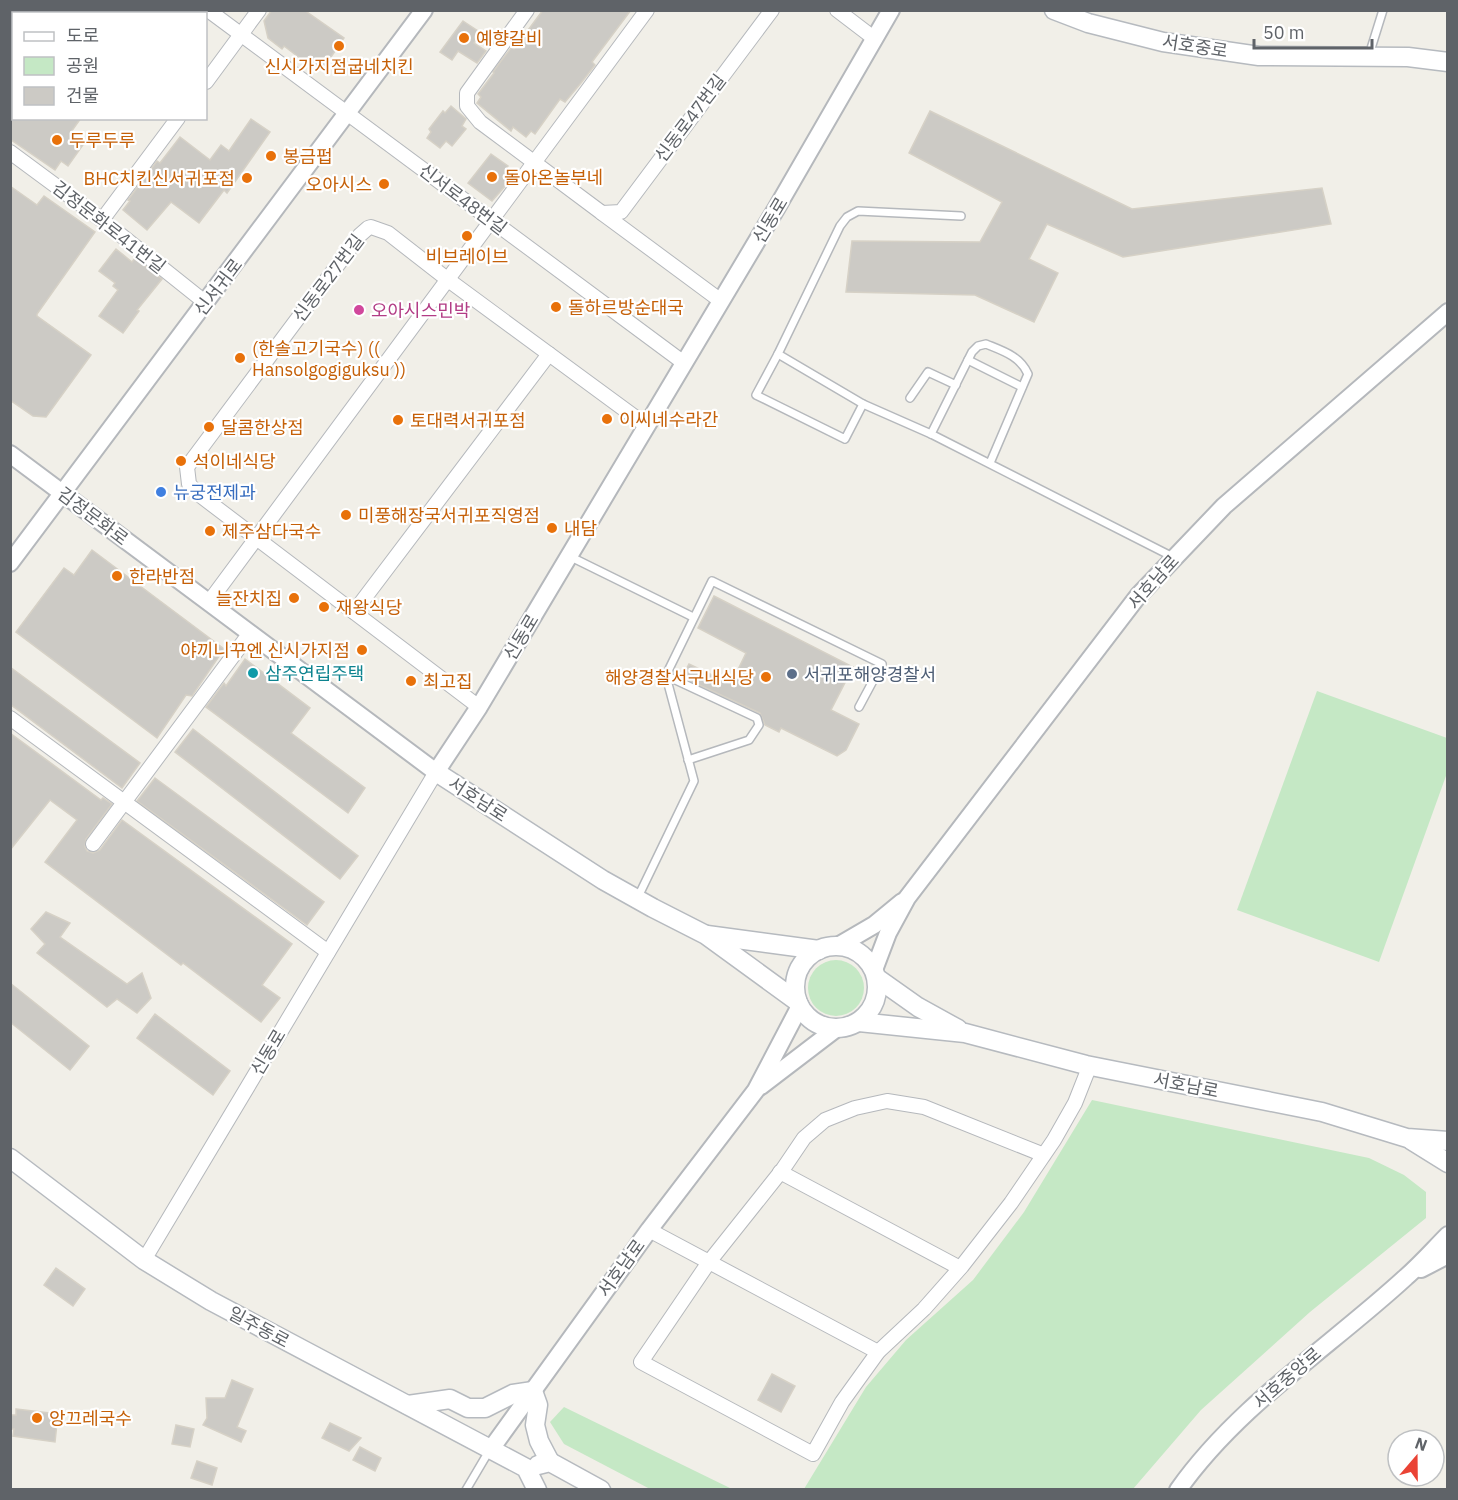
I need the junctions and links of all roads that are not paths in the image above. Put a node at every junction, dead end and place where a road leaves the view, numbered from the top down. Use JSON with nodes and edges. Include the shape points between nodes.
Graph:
{"nodes":[{"id":1,"x":208,"y":10,"type":"edge"},
{"id":2,"x":259,"y":10,"type":"edge"},
{"id":3,"x":424,"y":10,"type":"edge"},
{"id":4,"x":527,"y":10,"type":"edge"},
{"id":5,"x":647,"y":10,"type":"edge"},
{"id":6,"x":771,"y":10,"type":"edge"},
{"id":7,"x":837,"y":10,"type":"edge"},
{"id":8,"x":891,"y":10,"type":"edge"},
{"id":9,"x":1054,"y":10,"type":"edge"},
{"id":10,"x":1383,"y":10,"type":"edge"},
{"id":11,"x":241,"y":35,"type":"junction"},
{"id":12,"x":875,"y":39,"type":"junction"},
{"id":13,"x":1368,"y":57,"type":"junction"},
{"id":14,"x":1448,"y":62,"type":"edge"},
{"id":15,"x":207,"y":81,"type":"edge"},
{"id":16,"x":347,"y":114,"type":"junction"},
{"id":17,"x":177,"y":120,"type":"edge"},
{"id":18,"x":10,"y":152,"type":"edge"},
{"id":19,"x":533,"y":162,"type":"junction"},
{"id":20,"x":602,"y":213,"type":"junction"},
{"id":21,"x":960,"y":216,"type":"dead end"},
{"id":22,"x":490,"y":219,"type":"junction"},
{"id":23,"x":102,"y":220,"type":"junction"},
{"id":24,"x":447,"y":279,"type":"junction"},
{"id":25,"x":721,"y":301,"type":"junction"},
{"id":26,"x":206,"y":303,"type":"junction"},
{"id":27,"x":1448,"y":312,"type":"edge"},
{"id":28,"x":549,"y":354,"type":"junction"},
{"id":29,"x":778,"y":354,"type":"junction"},
{"id":30,"x":968,"y":360,"type":"junction"},
{"id":31,"x":684,"y":363,"type":"junction"},
{"id":32,"x":956,"y":384,"type":"junction"},
{"id":33,"x":1022,"y":387,"type":"junction"},
{"id":34,"x":910,"y":398,"type":"dead end"},
{"id":35,"x":863,"y":404,"type":"junction"},
{"id":36,"x":646,"y":426,"type":"junction"},
{"id":37,"x":931,"y":434,"type":"junction"},
{"id":38,"x":10,"y":454,"type":"edge"},
{"id":39,"x":990,"y":463,"type":"junction"},
{"id":40,"x":62,"y":493,"type":"junction"},
{"id":41,"x":256,"y":539,"type":"junction"},
{"id":42,"x":569,"y":556,"type":"junction"},
{"id":43,"x":1175,"y":558,"type":"junction"},
{"id":44,"x":10,"y":562,"type":"edge"},
{"id":45,"x":208,"y":602,"type":"junction"},
{"id":46,"x":354,"y":612,"type":"junction"},
{"id":47,"x":693,"y":617,"type":"junction"},
{"id":48,"x":250,"y":633,"type":"junction"},
{"id":49,"x":668,"y":676,"type":"junction"},
{"id":50,"x":479,"y":707,"type":"junction"},
{"id":51,"x":859,"y":707,"type":"dead end"},
{"id":52,"x":10,"y":718,"type":"edge"},
{"id":53,"x":688,"y":760,"type":"junction"},
{"id":54,"x":436,"y":772,"type":"junction"},
{"id":55,"x":124,"y":802,"type":"junction"},
{"id":56,"x":93,"y":844,"type":"dead end"},
{"id":57,"x":907,"y":898,"type":"junction"},
{"id":58,"x":637,"y":899,"type":"junction"},
{"id":59,"x":706,"y":935,"type":"junction"},
{"id":60,"x":838,"y":946,"type":"junction"},
{"id":61,"x":819,"y":950,"type":"junction"},
{"id":62,"x":328,"y":952,"type":"junction"},
{"id":63,"x":875,"y":974,"type":"junction"},
{"id":64,"x":799,"y":1004,"type":"junction"},
{"id":65,"x":859,"y":1022,"type":"junction"},
{"id":66,"x":837,"y":1028,"type":"junction"},
{"id":67,"x":965,"y":1033,"type":"junction"},
{"id":68,"x":1090,"y":1065,"type":"junction"},
{"id":69,"x":756,"y":1090,"type":"junction"},
{"id":70,"x":1407,"y":1138,"type":"junction"},
{"id":71,"x":1448,"y":1141,"type":"edge"},
{"id":72,"x":1044,"y":1155,"type":"junction"},
{"id":73,"x":10,"y":1158,"type":"edge"},
{"id":74,"x":1448,"y":1163,"type":"edge"},
{"id":75,"x":780,"y":1172,"type":"junction"},
{"id":76,"x":649,"y":1230,"type":"junction"},
{"id":77,"x":1448,"y":1235,"type":"edge"},
{"id":78,"x":1448,"y":1255,"type":"edge"},
{"id":79,"x":144,"y":1260,"type":"junction"},
{"id":80,"x":709,"y":1262,"type":"junction"},
{"id":81,"x":960,"y":1268,"type":"junction"},
{"id":82,"x":1407,"y":1277,"type":"junction"},
{"id":83,"x":878,"y":1352,"type":"junction"},
{"id":84,"x":533,"y":1391,"type":"junction"},
{"id":85,"x":408,"y":1405,"type":"junction"},
{"id":86,"x":490,"y":1449,"type":"junction"},
{"id":87,"x":549,"y":1462,"type":"junction"},
{"id":88,"x":526,"y":1468,"type":"junction"},
{"id":89,"x":466,"y":1490,"type":"edge"},
{"id":90,"x":537,"y":1490,"type":"edge"},
{"id":91,"x":601,"y":1490,"type":"edge"},
{"id":92,"x":1178,"y":1490,"type":"edge"}],
"edges":[{"from":1,"to":11,"type":"street","name":"신서로48번길"},
{"from":2,"to":11,"type":"street"},
{"from":3,"to":16,"type":"street","name":"신서귀로"},
{"from":4,"to":19,"type":"street","via":[[467,93],[467,106],[480,122]]},
{"from":5,"to":19,"type":"street"},
{"from":6,"to":20,"type":"street","name":"신동로47번길","via":[[621,212]]},
{"from":7,"to":12,"type":"street"},
{"from":8,"to":12,"type":"street","name":"신동로"},
{"from":9,"to":13,"type":"main road","name":"서호중로","via":[[1163,42],[1259,56]]},
{"from":10,"to":13,"type":"lane"},
{"from":11,"to":15,"type":"street"},
{"from":11,"to":16,"type":"street","name":"신서로48번길"},
{"from":12,"to":25,"type":"street","name":"신동로"},
{"from":13,"to":14,"type":"main road","name":"서호중로"},
{"from":16,"to":22,"type":"street","name":"신서로48번길"},
{"from":16,"to":26,"type":"street","name":"신서귀로"},
{"from":17,"to":23,"type":"street"},
{"from":18,"to":23,"type":"street","name":"김정문화로41번길"},
{"from":19,"to":20,"type":"street"},
{"from":19,"to":22,"type":"street"},
{"from":20,"to":25,"type":"street"},
{"from":21,"to":29,"type":"lane","via":[[858,212],[847,217]]},
{"from":22,"to":24,"type":"street"},
{"from":22,"to":31,"type":"street","name":"신서로48번길"},
{"from":23,"to":26,"type":"street","name":"김정문화로41번길"},
{"from":24,"to":28,"type":"street","name":"신동로27번길"},
{"from":24,"to":41,"type":"street"},
{"from":24,"to":41,"type":"street","name":"신동로27번길","via":[[388,233],[368,228],[191,462],[187,472],[189,484]]},
{"from":25,"to":31,"type":"street","name":"신동로"},
{"from":26,"to":40,"type":"street","name":"신서귀로"},
{"from":27,"to":43,"type":"street","name":"서호남로","via":[[1224,506]]},
{"from":28,"to":36,"type":"street","name":"신동로27번길"},
{"from":28,"to":46,"type":"street"},
{"from":29,"to":35,"type":"lane"},
{"from":29,"to":35,"type":"lane","via":[[756,394],[845,439]]},
{"from":30,"to":32,"type":"lane"},
{"from":30,"to":33,"type":"lane"},
{"from":30,"to":33,"type":"lane","via":[[978,346],[986,344],[1016,357],[1028,374]]},
{"from":31,"to":36,"type":"street","name":"신동로"},
{"from":32,"to":34,"type":"lane","via":[[927,372]]},
{"from":32,"to":37,"type":"lane"},
{"from":33,"to":39,"type":"lane"},
{"from":35,"to":37,"type":"lane"},
{"from":36,"to":42,"type":"street","name":"신동로"},
{"from":37,"to":39,"type":"lane"},
{"from":38,"to":40,"type":"street","name":"김정문화로"},
{"from":39,"to":43,"type":"lane"},
{"from":40,"to":44,"type":"street","name":"신서귀로"},
{"from":40,"to":45,"type":"street","name":"김정문화로"},
{"from":41,"to":45,"type":"street"},
{"from":41,"to":46,"type":"street","name":"신동로27번길"},
{"from":42,"to":47,"type":"lane"},
{"from":42,"to":50,"type":"street","name":"신동로"},
{"from":43,"to":57,"type":"street","name":"서호남로","via":[[1138,596]]},
{"from":45,"to":48,"type":"street","name":"김정문화로"},
{"from":46,"to":50,"type":"street","name":"신동로27번길"},
{"from":47,"to":49,"type":"lane"},
{"from":47,"to":51,"type":"lane","via":[[712,581],[882,663]]},
{"from":48,"to":54,"type":"street","name":"김정문화로"},
{"from":48,"to":55,"type":"street"},
{"from":49,"to":53,"type":"lane"},
{"from":49,"to":53,"type":"lane","via":[[757,718],[759,725],[749,740]]},
{"from":50,"to":54,"type":"street","name":"신동로"},
{"from":52,"to":55,"type":"street"},
{"from":53,"to":58,"type":"lane","via":[[694,781]]},
{"from":54,"to":58,"type":"main road","name":"서호남로"},
{"from":54,"to":62,"type":"street","name":"신동로"},
{"from":55,"to":56,"type":"street"},
{"from":55,"to":62,"type":"street"},
{"from":57,"to":60,"type":"street","via":[[874,925]]},
{"from":57,"to":63,"type":"street","via":[[888,933]]},
{"from":58,"to":59,"type":"main road","name":"서호남로"},
{"from":59,"to":61,"type":"main road"},
{"from":59,"to":64,"type":"main road"},
{"from":60,"to":61,"type":"main road"},
{"from":60,"to":63,"type":"main road","via":[[859,953]]},
{"from":61,"to":64,"type":"main road","via":[[798,971],[795,984]]},
{"from":62,"to":79,"type":"street","name":"신동로"},
{"from":63,"to":65,"type":"main road","via":[[875,1001]]},
{"from":63,"to":67,"type":"main road","via":[[918,1007]]},
{"from":64,"to":66,"type":"main road","via":[[816,1023]]},
{"from":64,"to":69,"type":"street"},
{"from":65,"to":66,"type":"main road"},
{"from":65,"to":67,"type":"main road"},
{"from":66,"to":69,"type":"street"},
{"from":67,"to":68,"type":"main road","name":"서호남로"},
{"from":68,"to":70,"type":"main road","name":"서호남로","via":[[1322,1112]]},
{"from":68,"to":72,"type":"street","via":[[1075,1103]]},
{"from":69,"to":76,"type":"street","name":"서호남로"},
{"from":70,"to":71,"type":"main road"},
{"from":70,"to":74,"type":"main road"},
{"from":72,"to":75,"type":"street","via":[[924,1107],[887,1101],[825,1120],[804,1138]]},
{"from":72,"to":81,"type":"street"},
{"from":73,"to":79,"type":"main road","name":"일주동로"},
{"from":75,"to":80,"type":"street"},
{"from":75,"to":81,"type":"street"},
{"from":76,"to":80,"type":"street"},
{"from":76,"to":84,"type":"street","name":"서호남로"},
{"from":77,"to":82,"type":"street"},
{"from":78,"to":82,"type":"street"},
{"from":79,"to":85,"type":"main road","name":"일주동로","via":[[211,1301]]},
{"from":80,"to":83,"type":"street"},
{"from":80,"to":83,"type":"street","via":[[641,1362],[813,1454],[842,1402]]},
{"from":81,"to":83,"type":"street"},
{"from":82,"to":92,"type":"street","name":"서호중앙로","via":[[1255,1405],[1193,1468]]},
{"from":84,"to":85,"type":"main road","via":[[485,1408],[468,1408],[450,1399]]},
{"from":84,"to":86,"type":"street","name":"서호남로"},
{"from":84,"to":87,"type":"main road","via":[[538,1405],[535,1425]]},
{"from":85,"to":86,"type":"main road","name":"일주동로"},
{"from":86,"to":88,"type":"main road","name":"일주동로"},
{"from":86,"to":89,"type":"lane"},
{"from":87,"to":88,"type":"main road"},
{"from":87,"to":91,"type":"main road"},
{"from":88,"to":90,"type":"main road"}]}
